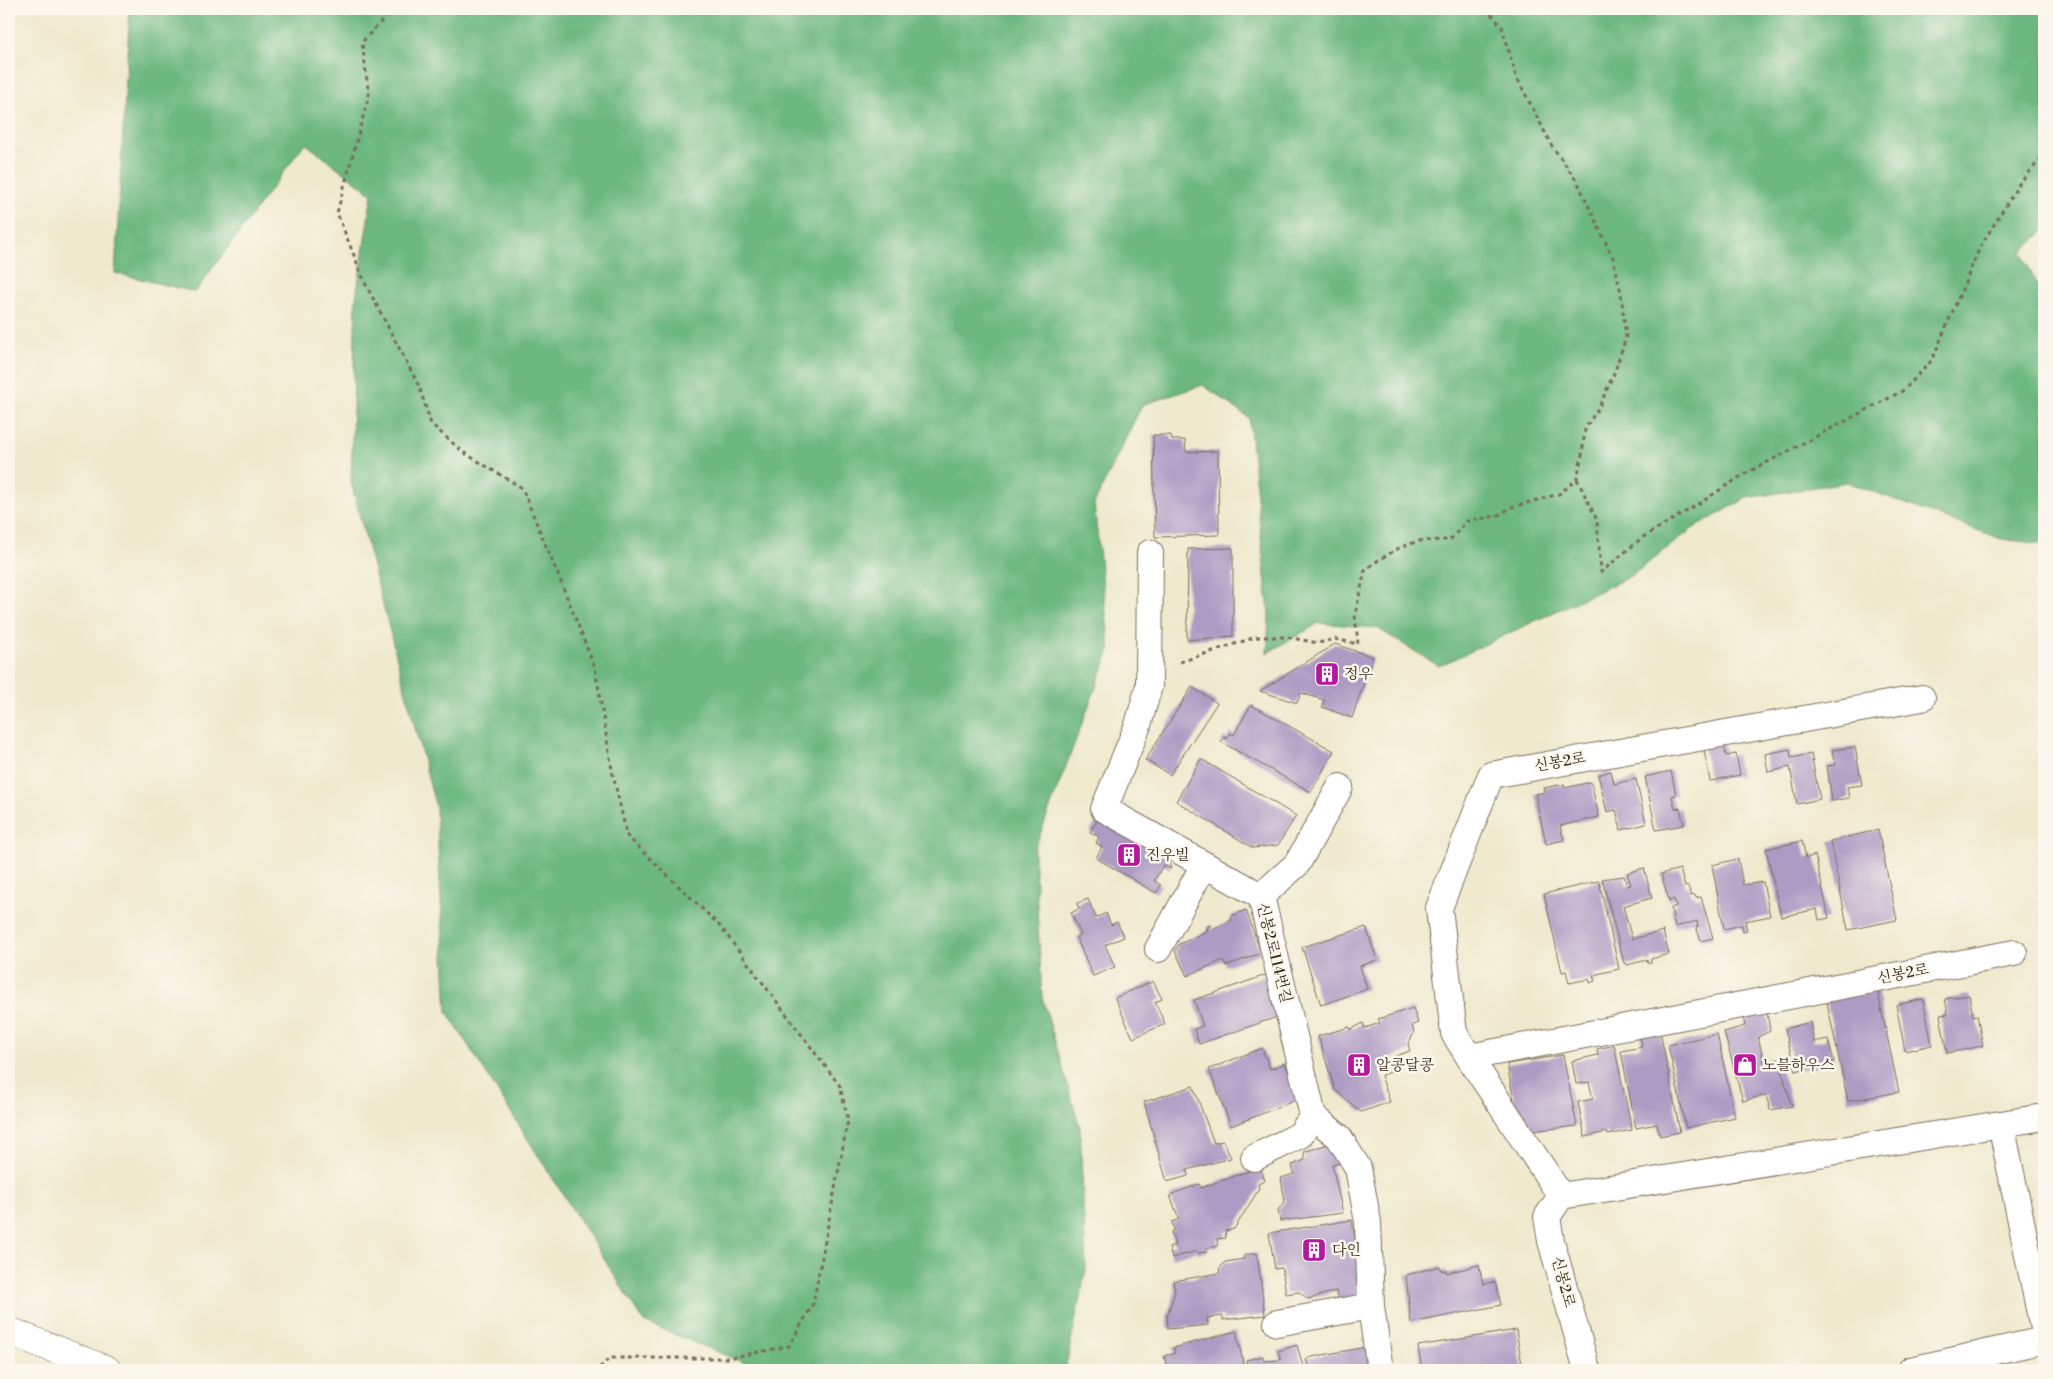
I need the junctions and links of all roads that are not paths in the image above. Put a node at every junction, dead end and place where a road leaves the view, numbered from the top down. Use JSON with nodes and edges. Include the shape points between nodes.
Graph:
{"nodes":[{"id":1,"x":1150,"y":553,"type":"dead end"},
{"id":2,"x":1922,"y":698,"type":"dead end"},
{"id":3,"x":1340,"y":787,"type":"dead end"},
{"id":4,"x":1204,"y":865,"type":"junction"},
{"id":5,"x":1261,"y":896,"type":"junction"},
{"id":6,"x":1158,"y":948,"type":"dead end"},
{"id":7,"x":2014,"y":953,"type":"dead end"},
{"id":8,"x":1469,"y":1057,"type":"junction"},
{"id":9,"x":1313,"y":1116,"type":"junction"},
{"id":10,"x":2044,"y":1117,"type":"edge"},
{"id":11,"x":2001,"y":1124,"type":"junction"},
{"id":12,"x":1254,"y":1158,"type":"dead end"},
{"id":13,"x":1561,"y":1196,"type":"junction"},
{"id":14,"x":1371,"y":1306,"type":"junction"},
{"id":15,"x":1277,"y":1323,"type":"dead end"},
{"id":16,"x":9,"y":1331,"type":"edge"},
{"id":17,"x":2044,"y":1334,"type":"edge"},
{"id":18,"x":2044,"y":1340,"type":"edge"},
{"id":19,"x":107,"y":1370,"type":"edge"},
{"id":20,"x":1380,"y":1370,"type":"edge"},
{"id":21,"x":1587,"y":1370,"type":"edge"},
{"id":22,"x":1911,"y":1370,"type":"edge"}],
"edges":[{"from":1,"to":4,"type":"street","name":"신봉2로114번길","via":[[1149,686],[1138,726],[1104,809]]},
{"from":2,"to":8,"type":"street","name":"신봉2로","via":[[1491,775],[1438,908],[1454,1032]]},
{"from":3,"to":5,"type":"street","via":[[1297,864]]},
{"from":4,"to":5,"type":"street","name":"신봉2로114번길"},
{"from":4,"to":6,"type":"street"},
{"from":5,"to":9,"type":"street","name":"신봉2로114번길"},
{"from":7,"to":8,"type":"street","name":"신봉2로"},
{"from":8,"to":13,"type":"street","name":"신봉2로"},
{"from":9,"to":12,"type":"street","via":[[1300,1135]]},
{"from":9,"to":14,"type":"street","via":[[1339,1138],[1358,1168],[1368,1222]]},
{"from":10,"to":11,"type":"street"},
{"from":11,"to":13,"type":"street"},
{"from":11,"to":17,"type":"street"},
{"from":13,"to":21,"type":"street","name":"신봉2로","via":[[1547,1217]]},
{"from":14,"to":15,"type":"street"},
{"from":14,"to":20,"type":"street"},
{"from":16,"to":19,"type":"street"},
{"from":18,"to":22,"type":"street"}]}
